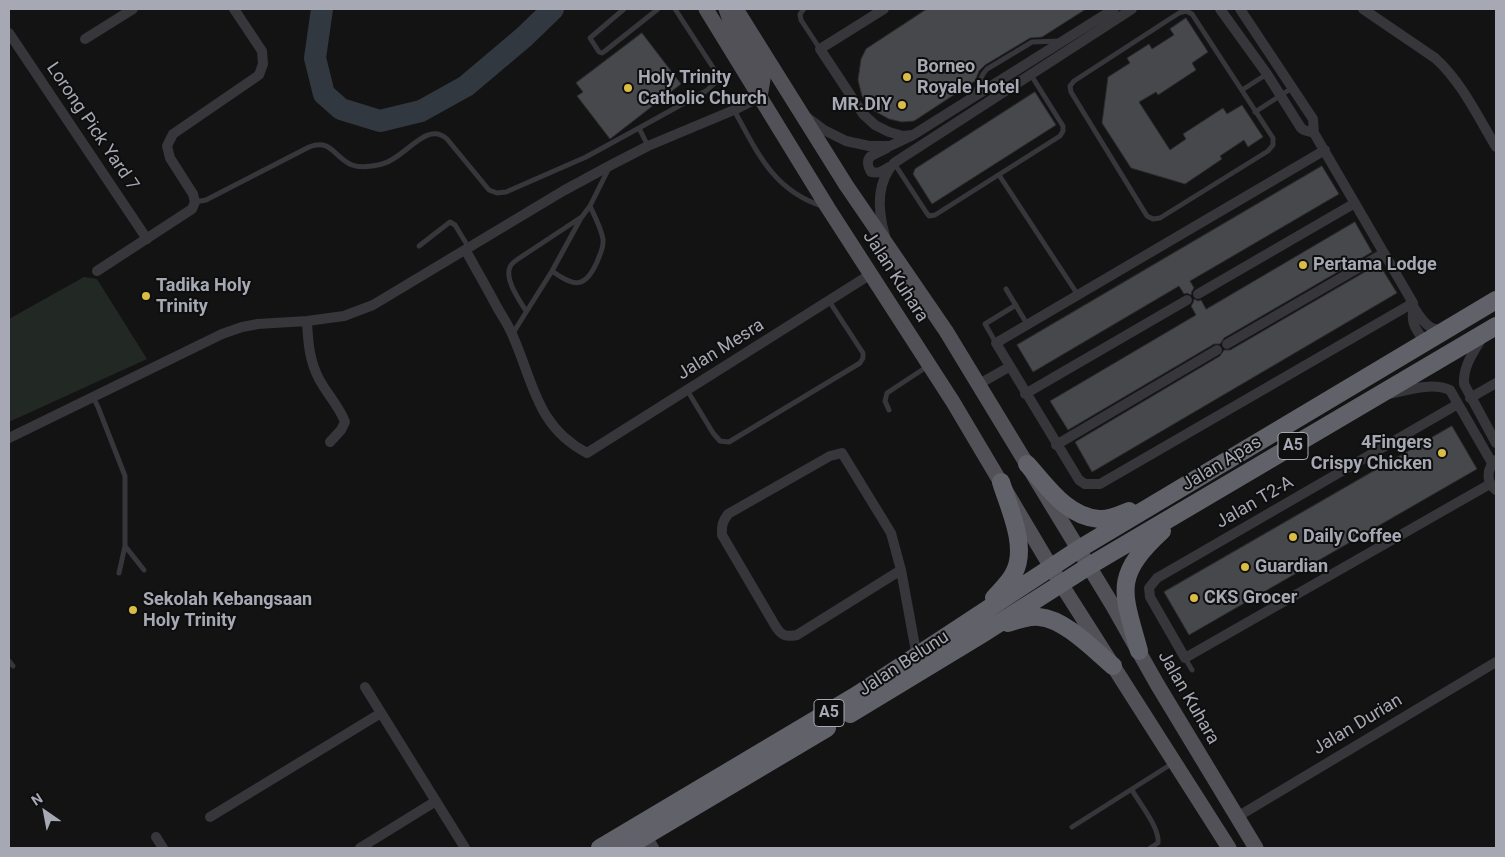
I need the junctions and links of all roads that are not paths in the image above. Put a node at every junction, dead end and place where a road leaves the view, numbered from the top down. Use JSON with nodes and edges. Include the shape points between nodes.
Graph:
{"nodes":[{"id":1,"x":133,"y":9,"type":"edge"},
{"id":2,"x":234,"y":9,"type":"edge"},
{"id":3,"x":624,"y":9,"type":"edge"},
{"id":4,"x":658,"y":9,"type":"edge"},
{"id":5,"x":675,"y":9,"type":"edge"},
{"id":6,"x":706,"y":9,"type":"edge"},
{"id":7,"x":726,"y":9,"type":"edge"},
{"id":8,"x":736,"y":9,"type":"edge"},
{"id":9,"x":804,"y":9,"type":"edge"},
{"id":10,"x":884,"y":9,"type":"edge"},
{"id":11,"x":1114,"y":9,"type":"edge"},
{"id":12,"x":1132,"y":9,"type":"edge"},
{"id":13,"x":1220,"y":9,"type":"edge"},
{"id":14,"x":1240,"y":9,"type":"edge"},
{"id":15,"x":1364,"y":9,"type":"edge"},
{"id":16,"x":9,"y":33,"type":"edge"},
{"id":17,"x":85,"y":39,"type":"dead end"},
{"id":18,"x":1063,"y":41,"type":"junction"},
{"id":19,"x":820,"y":49,"type":"junction"},
{"id":20,"x":1267,"y":74,"type":"junction"},
{"id":21,"x":1030,"y":75,"type":"junction"},
{"id":22,"x":1293,"y":88,"type":"junction"},
{"id":23,"x":1242,"y":90,"type":"junction"},
{"id":24,"x":1280,"y":96,"type":"junction"},
{"id":25,"x":760,"y":97,"type":"junction"},
{"id":26,"x":972,"y":97,"type":"junction"},
{"id":27,"x":734,"y":110,"type":"junction"},
{"id":28,"x":1256,"y":112,"type":"junction"},
{"id":29,"x":801,"y":113,"type":"junction"},
{"id":30,"x":640,"y":128,"type":"junction"},
{"id":31,"x":1314,"y":133,"type":"junction"},
{"id":32,"x":913,"y":135,"type":"junction"},
{"id":33,"x":648,"y":146,"type":"junction"},
{"id":34,"x":890,"y":146,"type":"junction"},
{"id":35,"x":1496,"y":146,"type":"edge"},
{"id":36,"x":1325,"y":150,"type":"junction"},
{"id":37,"x":894,"y":163,"type":"junction"},
{"id":38,"x":611,"y":165,"type":"junction"},
{"id":39,"x":999,"y":175,"type":"junction"},
{"id":40,"x":195,"y":202,"type":"junction"},
{"id":41,"x":1355,"y":202,"type":"junction"},
{"id":42,"x":590,"y":206,"type":"junction"},
{"id":43,"x":828,"y":208,"type":"junction"},
{"id":44,"x":581,"y":218,"type":"junction"},
{"id":45,"x":147,"y":239,"type":"junction"},
{"id":46,"x":419,"y":246,"type":"dead end"},
{"id":47,"x":888,"y":246,"type":"junction"},
{"id":48,"x":467,"y":249,"type":"junction"},
{"id":49,"x":1384,"y":253,"type":"junction"},
{"id":50,"x":97,"y":271,"type":"dead end"},
{"id":51,"x":552,"y":271,"type":"junction"},
{"id":52,"x":871,"y":274,"type":"junction"},
{"id":53,"x":1006,"y":289,"type":"dead end"},
{"id":54,"x":1198,"y":294,"type":"dead end"},
{"id":55,"x":1078,"y":295,"type":"junction"},
{"id":56,"x":1187,"y":300,"type":"dead end"},
{"id":57,"x":1496,"y":300,"type":"edge"},
{"id":58,"x":829,"y":301,"type":"junction"},
{"id":59,"x":1016,"y":305,"type":"junction"},
{"id":60,"x":1413,"y":305,"type":"junction"},
{"id":61,"x":526,"y":311,"type":"junction"},
{"id":62,"x":307,"y":321,"type":"junction"},
{"id":63,"x":1027,"y":325,"type":"junction"},
{"id":64,"x":1493,"y":326,"type":"edge"},
{"id":65,"x":1446,"y":330,"type":"junction"},
{"id":66,"x":512,"y":333,"type":"junction"},
{"id":67,"x":1425,"y":342,"type":"junction"},
{"id":68,"x":996,"y":343,"type":"junction"},
{"id":69,"x":1228,"y":344,"type":"dead end"},
{"id":70,"x":1217,"y":350,"type":"dead end"},
{"id":71,"x":930,"y":364,"type":"junction"},
{"id":72,"x":1009,"y":366,"type":"junction"},
{"id":73,"x":1496,"y":383,"type":"edge"},
{"id":74,"x":978,"y":384,"type":"junction"},
{"id":75,"x":687,"y":390,"type":"junction"},
{"id":76,"x":1025,"y":394,"type":"junction"},
{"id":77,"x":1378,"y":396,"type":"junction"},
{"id":78,"x":93,"y":397,"type":"junction"},
{"id":79,"x":1470,"y":398,"type":"junction"},
{"id":80,"x":1458,"y":404,"type":"junction"},
{"id":81,"x":890,"y":410,"type":"dead end"},
{"id":82,"x":9,"y":438,"type":"edge"},
{"id":83,"x":330,"y":442,"type":"dead end"},
{"id":84,"x":1496,"y":443,"type":"edge"},
{"id":85,"x":1056,"y":445,"type":"junction"},
{"id":86,"x":1494,"y":462,"type":"edge"},
{"id":87,"x":1027,"y":464,"type":"junction"},
{"id":88,"x":1001,"y":482,"type":"junction"},
{"id":89,"x":1493,"y":487,"type":"edge"},
{"id":90,"x":1178,"y":490,"type":"junction"},
{"id":91,"x":1188,"y":507,"type":"junction"},
{"id":92,"x":125,"y":546,"type":"junction"},
{"id":93,"x":1078,"y":549,"type":"junction"},
{"id":94,"x":1089,"y":566,"type":"junction"},
{"id":95,"x":1051,"y":567,"type":"junction"},
{"id":96,"x":144,"y":570,"type":"dead end"},
{"id":97,"x":901,"y":570,"type":"junction"},
{"id":98,"x":119,"y":573,"type":"dead end"},
{"id":99,"x":1061,"y":584,"type":"junction"},
{"id":100,"x":978,"y":626,"type":"junction"},
{"id":101,"x":1139,"y":651,"type":"junction"},
{"id":102,"x":918,"y":657,"type":"junction"},
{"id":103,"x":1185,"y":658,"type":"junction"},
{"id":104,"x":9,"y":661,"type":"edge"},
{"id":105,"x":1496,"y":662,"type":"edge"},
{"id":106,"x":13,"y":666,"type":"dead end"},
{"id":107,"x":1113,"y":666,"type":"junction"},
{"id":108,"x":1192,"y":670,"type":"dead end"},
{"id":109,"x":365,"y":687,"type":"dead end"},
{"id":110,"x":381,"y":713,"type":"junction"},
{"id":111,"x":1174,"y":763,"type":"junction"},
{"id":112,"x":1132,"y":790,"type":"junction"},
{"id":113,"x":436,"y":801,"type":"junction"},
{"id":114,"x":210,"y":818,"type":"dead end"},
{"id":115,"x":1237,"y":818,"type":"junction"},
{"id":116,"x":1072,"y":827,"type":"dead end"},
{"id":117,"x":156,"y":837,"type":"dead end"},
{"id":118,"x":648,"y":842,"type":"edge"},
{"id":119,"x":163,"y":848,"type":"edge"},
{"id":120,"x":360,"y":848,"type":"edge"},
{"id":121,"x":465,"y":848,"type":"edge"},
{"id":122,"x":600,"y":848,"type":"edge"},
{"id":123,"x":625,"y":848,"type":"edge"},
{"id":124,"x":1150,"y":848,"type":"edge"},
{"id":125,"x":1229,"y":848,"type":"edge"},
{"id":126,"x":1256,"y":848,"type":"edge"}],
"edges":[{"from":1,"to":17,"type":"street"},
{"from":2,"to":40,"type":"street","via":[[262,51],[264,64],[259,75],[173,134],[167,146],[170,158]]},
{"from":3,"to":4,"type":"lane","via":[[590,38],[599,52],[605,51]]},
{"from":5,"to":30,"type":"lane","via":[[714,69],[716,82],[706,91]]},
{"from":6,"to":25,"type":"main road","name":"Jalan Kuhara"},
{"from":7,"to":25,"type":"main road","via":[[734,32],[763,79]]},
{"from":8,"to":29,"type":"main road","name":"Jalan Kuhara"},
{"from":9,"to":19,"type":"lane","via":[[800,14],[801,20]]},
{"from":10,"to":19,"type":"street"},
{"from":11,"to":18,"type":"street"},
{"from":12,"to":21,"type":"street"},
{"from":13,"to":20,"type":"street"},
{"from":14,"to":22,"type":"street"},
{"from":15,"to":35,"type":"street","via":[[1445,67]]},
{"from":16,"to":45,"type":"street","name":"Lorong Pick Yard 7"},
{"from":18,"to":26,"type":"street"},
{"from":18,"to":26,"type":"lane","via":[[1032,42],[987,69]]},
{"from":19,"to":32,"type":"street","via":[[863,114],[889,132]]},
{"from":20,"to":23,"type":"lane"},
{"from":20,"to":24,"type":"street"},
{"from":21,"to":37,"type":"street"},
{"from":21,"to":39,"type":"lane","via":[[1063,126],[1063,131]]},
{"from":22,"to":24,"type":"lane"},
{"from":22,"to":31,"type":"street","via":[[1314,119]]},
{"from":23,"to":28,"type":"lane"},
{"from":23,"to":28,"type":"lane","via":[[1192,14],[1186,11],[1070,86],[1147,216],[1153,219],[1160,218],[1268,151],[1273,145],[1272,138]]},
{"from":24,"to":28,"type":"lane"},
{"from":24,"to":31,"type":"street","via":[[1301,128]]},
{"from":25,"to":27,"type":"street"},
{"from":25,"to":43,"type":"main road","name":"Jalan Kuhara"},
{"from":26,"to":32,"type":"street"},
{"from":27,"to":33,"type":"street"},
{"from":27,"to":43,"type":"lane","via":[[770,172],[803,199]]},
{"from":29,"to":34,"type":"street","via":[[846,141]]},
{"from":29,"to":47,"type":"main road","name":"Jalan Kuhara"},
{"from":30,"to":33,"type":"lane"},
{"from":30,"to":40,"type":"lane","via":[[586,157],[497,194],[489,190],[448,139],[436,132],[423,136],[398,157],[381,165],[354,165],[331,148],[314,145],[206,200]]},
{"from":31,"to":36,"type":"street"},
{"from":32,"to":34,"type":"street"},
{"from":33,"to":38,"type":"street"},
{"from":34,"to":37,"type":"street","via":[[869,158],[869,168],[871,172],[881,172]]},
{"from":36,"to":41,"type":"street"},
{"from":36,"to":55,"type":"street"},
{"from":37,"to":39,"type":"lane","via":[[930,216],[935,216]]},
{"from":37,"to":47,"type":"street","via":[[886,174],[880,193],[881,222]]},
{"from":38,"to":42,"type":"lane"},
{"from":38,"to":48,"type":"street"},
{"from":39,"to":55,"type":"lane"},
{"from":40,"to":45,"type":"street","via":[[192,209]]},
{"from":41,"to":49,"type":"street"},
{"from":41,"to":54,"type":"street"},
{"from":42,"to":44,"type":"lane"},
{"from":42,"to":51,"type":"lane","via":[[603,241],[594,271],[576,283],[567,282]]},
{"from":43,"to":52,"type":"main road","name":"Jalan Kuhara"},
{"from":44,"to":51,"type":"lane"},
{"from":44,"to":61,"type":"lane","via":[[510,267],[508,275],[512,286]]},
{"from":45,"to":50,"type":"street"},
{"from":46,"to":48,"type":"lane","via":[[450,222],[455,225]]},
{"from":47,"to":74,"type":"main road","name":"Jalan Kuhara"},
{"from":48,"to":62,"type":"street","via":[[373,305],[344,316]]},
{"from":48,"to":66,"type":"street"},
{"from":49,"to":60,"type":"street"},
{"from":49,"to":69,"type":"street"},
{"from":51,"to":61,"type":"lane"},
{"from":52,"to":58,"type":"street","name":"Jalan Mesra"},
{"from":52,"to":71,"type":"main road","name":"Jalan Kuhara"},
{"from":53,"to":59,"type":"lane"},
{"from":55,"to":63,"type":"street"},
{"from":56,"to":76,"type":"street"},
{"from":57,"to":65,"type":"highway","name":"Jalan Apas","number":"A5"},
{"from":58,"to":75,"type":"street","name":"Jalan Mesra"},
{"from":58,"to":75,"type":"lane","via":[[863,353],[860,363],[729,442],[720,441]]},
{"from":59,"to":63,"type":"lane"},
{"from":59,"to":68,"type":"lane","via":[[985,324]]},
{"from":60,"to":65,"type":"street","via":[[1432,329]]},
{"from":60,"to":67,"type":"street","via":[[1414,324]]},
{"from":60,"to":85,"type":"street","via":[[1100,484],[1085,484],[1079,480]]},
{"from":61,"to":66,"type":"lane"},
{"from":62,"to":78,"type":"street","via":[[258,324],[222,334]]},
{"from":62,"to":83,"type":"street","via":[[312,363],[345,422]]},
{"from":63,"to":68,"type":"street"},
{"from":64,"to":67,"type":"highway","via":[[1485,324],[1442,347]]},
{"from":64,"to":77,"type":"highway","name":"Jalan Apas","number":"A5"},
{"from":64,"to":79,"type":"street","via":[[1463,374]]},
{"from":65,"to":67,"type":"highway","name":"Jalan Apas","number":"A5"},
{"from":66,"to":75,"type":"street","name":"Jalan Mesra","via":[[544,413],[558,431],[587,453]]},
{"from":67,"to":90,"type":"highway","name":"Jalan Apas","number":"A5"},
{"from":68,"to":72,"type":"street"},
{"from":70,"to":85,"type":"street"},
{"from":71,"to":81,"type":"lane","via":[[887,393],[885,401]]},
{"from":71,"to":88,"type":"main road","name":"Jalan Kuhara"},
{"from":72,"to":74,"type":"street"},
{"from":72,"to":76,"type":"street"},
{"from":73,"to":79,"type":"street"},
{"from":74,"to":87,"type":"main road","name":"Jalan Kuhara"},
{"from":76,"to":85,"type":"street"},
{"from":77,"to":80,"type":"street","via":[[1442,387],[1450,390]]},
{"from":77,"to":91,"type":"highway","name":"Jalan Apas","number":"A5"},
{"from":78,"to":82,"type":"street"},
{"from":78,"to":92,"type":"lane","via":[[125,476]]},
{"from":79,"to":84,"type":"street"},
{"from":80,"to":86,"type":"street"},
{"from":80,"to":103,"type":"street","name":"Jalan T2-A","via":[[1152,583],[1150,597]]},
{"from":86,"to":89,"type":"street","via":[[1488,473]]},
{"from":87,"to":90,"type":"highway","via":[[1071,510],[1100,520],[1113,518]]},
{"from":87,"to":93,"type":"main road","name":"Jalan Kuhara"},
{"from":88,"to":95,"type":"main road","name":"Jalan Kuhara"},
{"from":88,"to":100,"type":"highway","via":[[1018,536],[1019,553],[1015,572]]},
{"from":89,"to":103,"type":"street"},
{"from":90,"to":93,"type":"highway","name":"Jalan Apas","number":"A5"},
{"from":91,"to":94,"type":"highway","name":"Jalan Apas","number":"A5"},
{"from":91,"to":101,"type":"highway","via":[[1138,555],[1130,568],[1125,600]]},
{"from":92,"to":96,"type":"lane"},
{"from":92,"to":98,"type":"lane"},
{"from":93,"to":94,"type":"main road","name":"Jalan Kuhara"},
{"from":93,"to":95,"type":"highway","name":"Jalan Apas","number":"A5"},
{"from":94,"to":99,"type":"highway","name":"Jalan Apas","number":"A5"},
{"from":94,"to":101,"type":"main road","name":"Jalan Kuhara"},
{"from":95,"to":99,"type":"main road","name":"Jalan Kuhara"},
{"from":95,"to":100,"type":"highway","name":"Jalan Belunu","number":"A5"},
{"from":97,"to":97,"type":"street","via":[[891,533],[842,453],[830,456],[728,514],[721,527],[776,627],[788,637],[797,635]]},
{"from":97,"to":102,"type":"street"},
{"from":99,"to":100,"type":"highway","name":"Jalan Belunu","number":"A5"},
{"from":99,"to":107,"type":"main road"},
{"from":100,"to":102,"type":"highway","name":"Jalan Belunu","number":"A5"},
{"from":100,"to":107,"type":"highway","via":[[1039,617],[1059,623],[1076,634]]},
{"from":100,"to":118,"type":"highway","name":"Jalan Belunu","number":"A5"},
{"from":101,"to":115,"type":"main road","name":"Jalan Kuhara"},
{"from":102,"to":122,"type":"highway","name":"Jalan Belunu","number":"A5"},
{"from":103,"to":108,"type":"lane"},
{"from":104,"to":106,"type":"lane"},
{"from":105,"to":115,"type":"street","name":"Jalan Durian"},
{"from":107,"to":111,"type":"main road"},
{"from":109,"to":110,"type":"street"},
{"from":110,"to":113,"type":"street"},
{"from":110,"to":114,"type":"street"},
{"from":111,"to":112,"type":"lane"},
{"from":111,"to":125,"type":"main road"},
{"from":112,"to":116,"type":"lane"},
{"from":112,"to":124,"type":"lane","via":[[1159,837],[1158,843]]},
{"from":113,"to":120,"type":"street"},
{"from":113,"to":121,"type":"street"},
{"from":115,"to":126,"type":"main road","name":"Jalan Kuhara"},
{"from":117,"to":119,"type":"street"},
{"from":118,"to":123,"type":"highway","name":"Jalan Belunu","number":"A5"}]}
